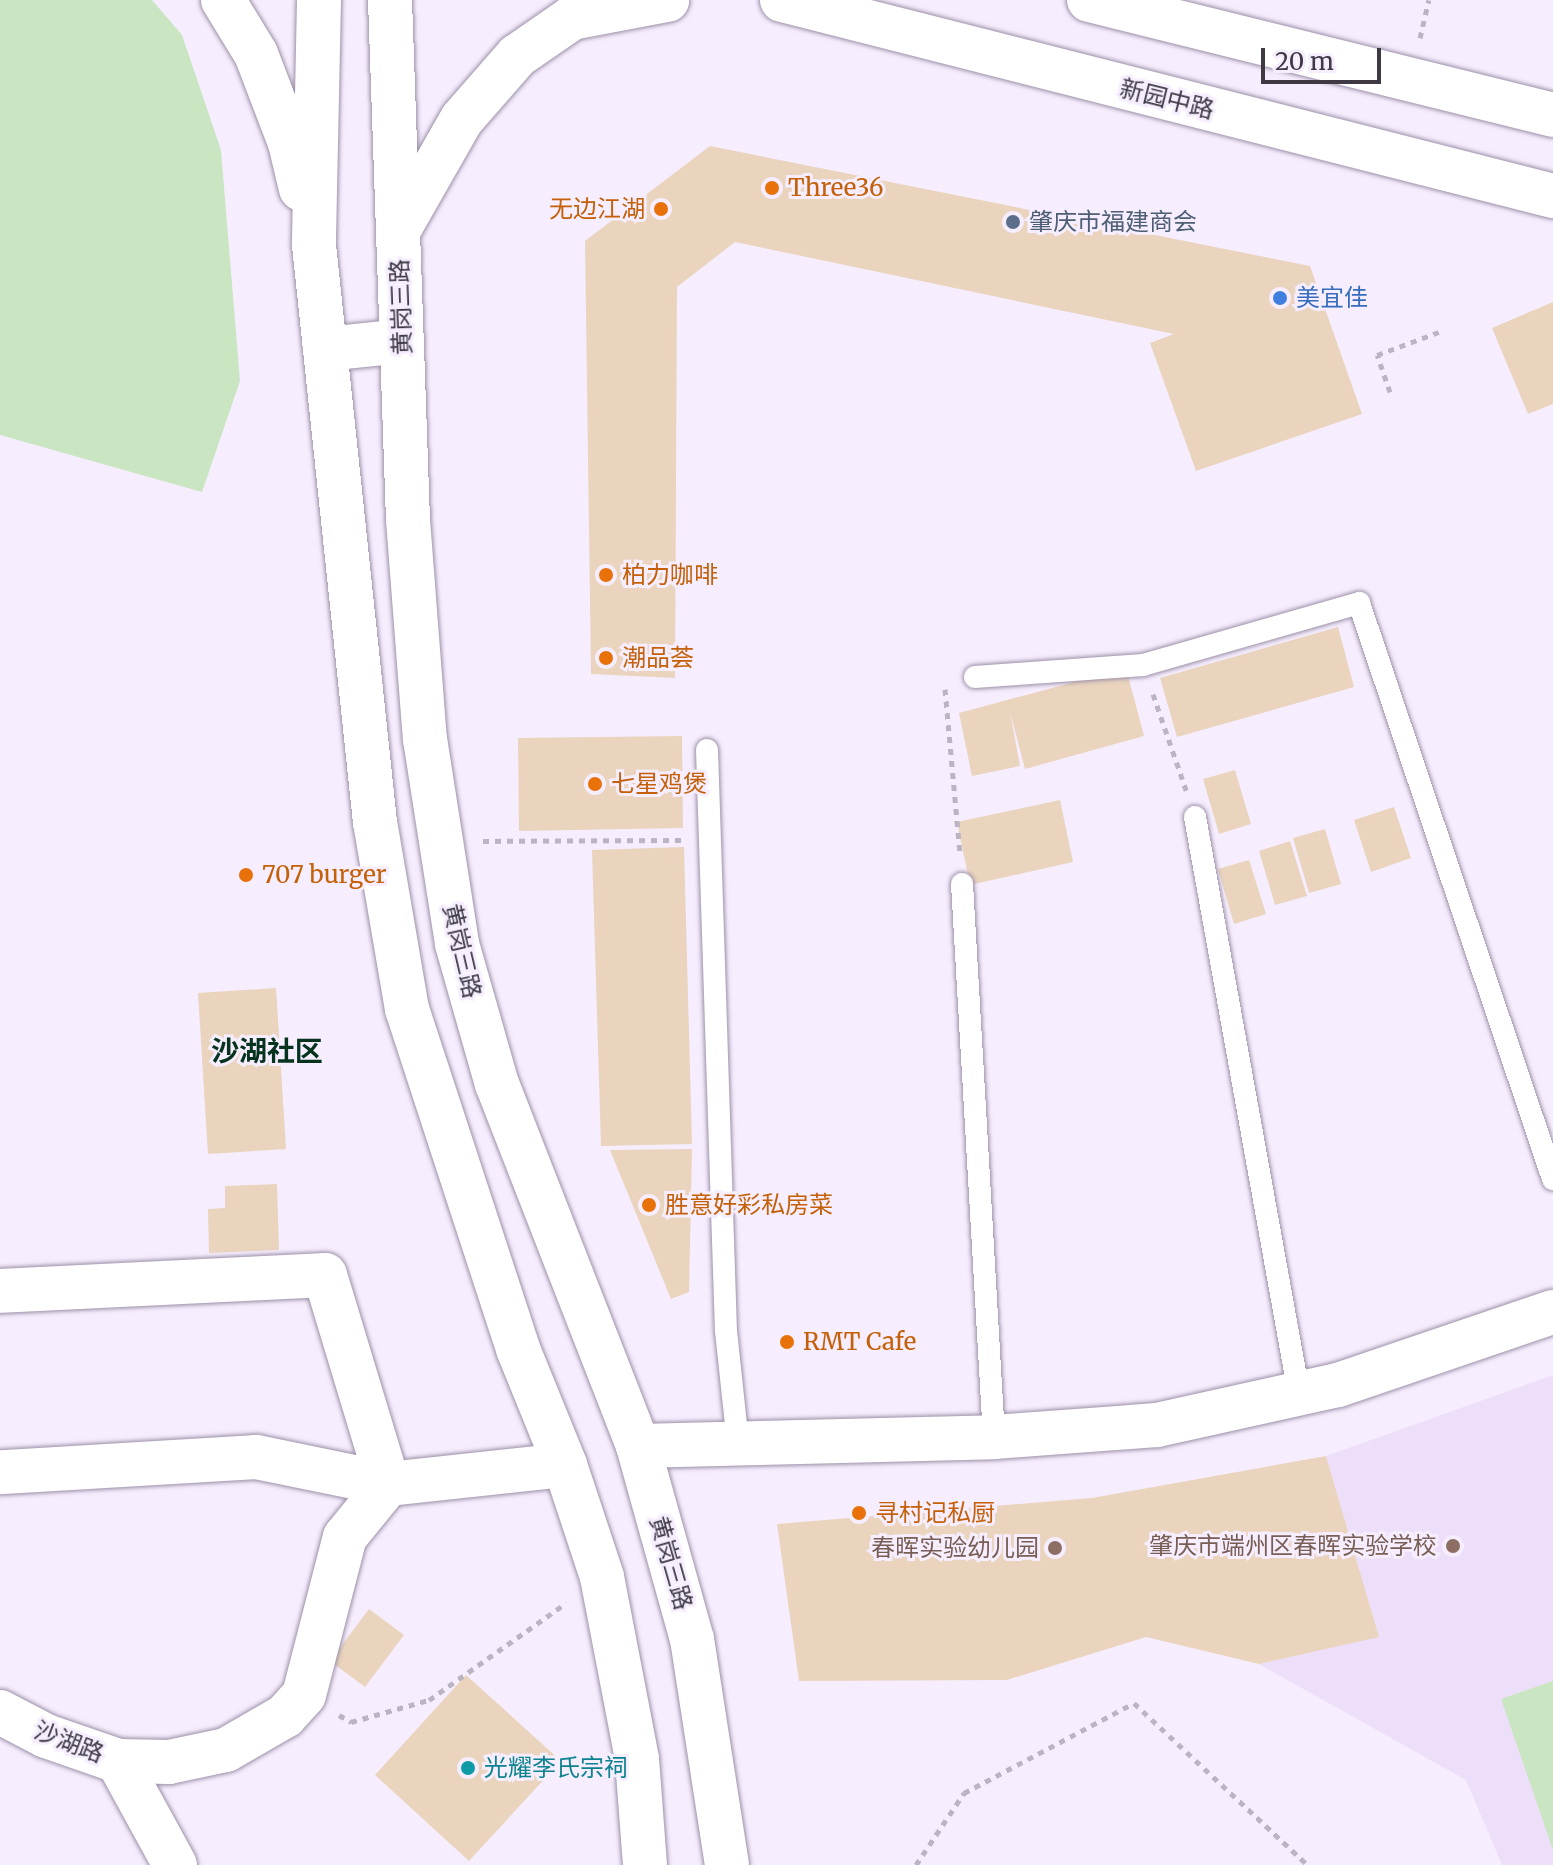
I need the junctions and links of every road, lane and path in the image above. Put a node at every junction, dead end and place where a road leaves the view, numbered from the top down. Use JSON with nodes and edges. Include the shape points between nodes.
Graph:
{"nodes":[{"id":1,"x":223,"y":0,"type":"edge"},
{"id":2,"x":319,"y":0,"type":"edge"},
{"id":3,"x":390,"y":0,"type":"edge"},
{"id":4,"x":667,"y":0,"type":"edge"},
{"id":5,"x":782,"y":0,"type":"edge"},
{"id":6,"x":1089,"y":0,"type":"edge"},
{"id":7,"x":871,"y":12,"type":"edge"},
{"id":8,"x":1553,"y":115,"type":"edge"},
{"id":9,"x":1553,"y":196,"type":"edge"},
{"id":10,"x":398,"y":231,"type":"junction"},
{"id":11,"x":314,"y":245,"type":"junction"},
{"id":12,"x":1439,"y":332,"type":"dead end"},
{"id":13,"x":402,"y":341,"type":"junction"},
{"id":14,"x":325,"y":349,"type":"junction"},
{"id":15,"x":1390,"y":392,"type":"dead end"},
{"id":16,"x":1143,"y":665,"type":"junction"},
{"id":17,"x":975,"y":677,"type":"dead end"},
{"id":18,"x":945,"y":687,"type":"dead end"},
{"id":19,"x":707,"y":750,"type":"dead end"},
{"id":20,"x":1195,"y":817,"type":"joint"},
{"id":21,"x":710,"y":840,"type":"junction"},
{"id":22,"x":441,"y":841,"type":"junction"},
{"id":23,"x":962,"y":884,"type":"joint"},
{"id":24,"x":1553,"y":1179,"type":"edge"},
{"id":25,"x":0,"y":1291,"type":"edge"},
{"id":26,"x":1553,"y":1312,"type":"edge"},
{"id":27,"x":1299,"y":1394,"type":"junction"},
{"id":28,"x":994,"y":1437,"type":"junction"},
{"id":29,"x":738,"y":1444,"type":"junction"},
{"id":30,"x":638,"y":1446,"type":"junction"},
{"id":31,"x":565,"y":1465,"type":"junction"},
{"id":32,"x":0,"y":1472,"type":"edge"},
{"id":33,"x":388,"y":1484,"type":"junction"},
{"id":34,"x":602,"y":1577,"type":"junction"},
{"id":35,"x":304,"y":1695,"type":"junction"},
{"id":36,"x":0,"y":1712,"type":"edge"},
{"id":37,"x":118,"y":1761,"type":"junction"},
{"id":38,"x":175,"y":1865,"type":"edge"},
{"id":39,"x":645,"y":1865,"type":"edge"},
{"id":40,"x":727,"y":1865,"type":"edge"},
{"id":41,"x":916,"y":1865,"type":"edge"},
{"id":42,"x":1308,"y":1865,"type":"edge"}],
"edges":[{"from":1,"to":11,"type":"main road","via":[[256,54],[290,143]]},
{"from":2,"to":11,"type":"main road"},
{"from":3,"to":10,"type":"main road","name":"黄岗三路"},
{"from":4,"to":10,"type":"main road","via":[[572,18],[517,56],[462,119]]},
{"from":5,"to":7,"type":"main road","name":"新园中路"},
{"from":6,"to":8,"type":"main road"},
{"from":7,"to":9,"type":"main road","name":"新园中路"},
{"from":10,"to":13,"type":"main road","name":"黄岗三路"},
{"from":11,"to":14,"type":"main road"},
{"from":12,"to":15,"type":"path","via":[[1377,355]]},
{"from":13,"to":14,"type":"main road"},
{"from":13,"to":22,"type":"main road","name":"黄岗三路","via":[[408,520],[425,739]]},
{"from":14,"to":31,"type":"main road","via":[[375,822],[407,1009],[518,1349]]},
{"from":16,"to":17,"type":"lane"},
{"from":16,"to":20,"type":"path"},
{"from":16,"to":24,"type":"lane","via":[[1359,603]]},
{"from":18,"to":23,"type":"path"},
{"from":19,"to":21,"type":"lane"},
{"from":20,"to":27,"type":"lane"},
{"from":21,"to":22,"type":"path"},
{"from":21,"to":29,"type":"lane","via":[[726,1331]]},
{"from":22,"to":30,"type":"main road","name":"黄岗三路","via":[[457,944],[497,1084]]},
{"from":23,"to":28,"type":"lane"},
{"from":25,"to":33,"type":"main road","via":[[325,1275]]},
{"from":26,"to":27,"type":"main road"},
{"from":27,"to":28,"type":"main road","via":[[1157,1425]]},
{"from":28,"to":29,"type":"main road"},
{"from":29,"to":30,"type":"main road"},
{"from":30,"to":40,"type":"main road","name":"黄岗三路","via":[[692,1639]]},
{"from":31,"to":33,"type":"main road"},
{"from":31,"to":34,"type":"main road"},
{"from":32,"to":33,"type":"main road","via":[[256,1457]]},
{"from":33,"to":35,"type":"main road","via":[[345,1537]]},
{"from":34,"to":35,"type":"path","via":[[429,1700],[351,1722]]},
{"from":34,"to":39,"type":"main road","via":[[637,1759]]},
{"from":35,"to":37,"type":"main road","via":[[285,1716],[226,1750],[169,1762]]},
{"from":36,"to":37,"type":"main road","name":"沙湖路","via":[[46,1736]]},
{"from":37,"to":38,"type":"main road","name":"沙湖路"},
{"from":41,"to":42,"type":"path","via":[[964,1793],[1134,1703]]}]}
